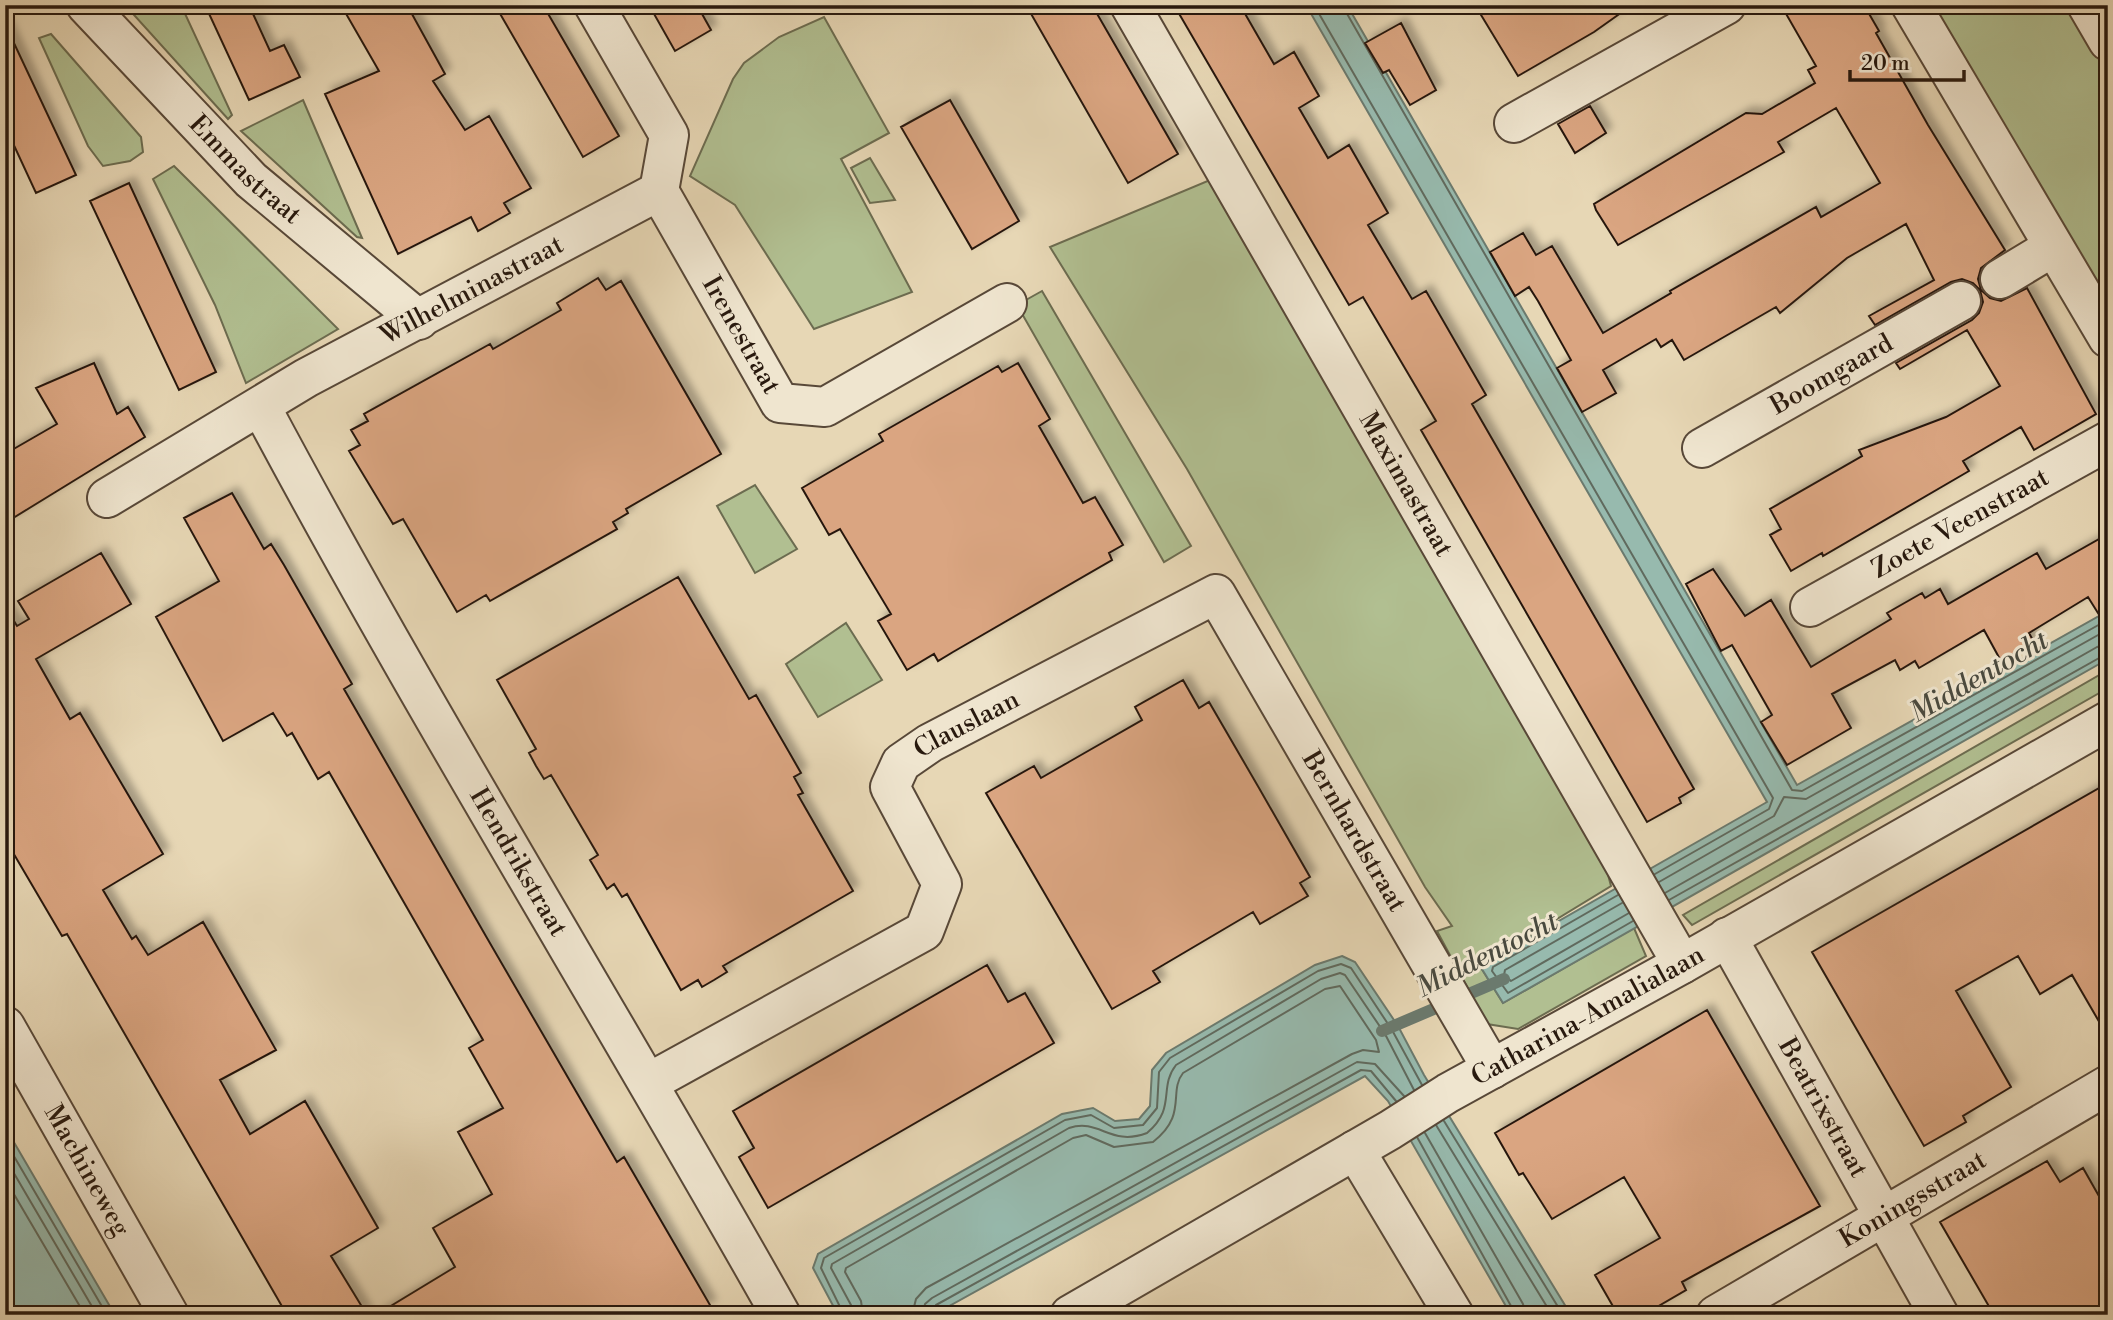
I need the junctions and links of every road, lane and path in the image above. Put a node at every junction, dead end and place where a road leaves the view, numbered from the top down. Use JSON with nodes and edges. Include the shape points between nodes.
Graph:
{"nodes":[{"id":1,"x":86,"y":5,"type":"edge"},
{"id":2,"x":594,"y":5,"type":"edge"},
{"id":3,"x":1130,"y":5,"type":"edge"},
{"id":4,"x":1726,"y":5,"type":"edge"},
{"id":5,"x":1911,"y":5,"type":"edge"},
{"id":6,"x":1514,"y":123,"type":"dead end"},
{"id":7,"x":659,"y":191,"type":"junction"},
{"id":8,"x":2053,"y":247,"type":"junction"},
{"id":9,"x":2000,"y":279,"type":"dead end"},
{"id":10,"x":1961,"y":302,"type":"dead end"},
{"id":11,"x":1007,"y":303,"type":"dead end"},
{"id":12,"x":419,"y":320,"type":"junction"},
{"id":13,"x":2108,"y":338,"type":"edge"},
{"id":14,"x":261,"y":407,"type":"junction"},
{"id":15,"x":2108,"y":441,"type":"edge"},
{"id":16,"x":1702,"y":448,"type":"dead end"},
{"id":17,"x":107,"y":498,"type":"dead end"},
{"id":18,"x":1216,"y":594,"type":"joint"},
{"id":19,"x":1810,"y":607,"type":"dead end"},
{"id":20,"x":2108,"y":721,"type":"edge"},
{"id":21,"x":1727,"y":937,"type":"junction"},
{"id":22,"x":1673,"y":948,"type":"junction"},
{"id":23,"x":5,"y":1026,"type":"edge"},
{"id":24,"x":1492,"y":1069,"type":"junction"},
{"id":25,"x":650,"y":1082,"type":"junction"},
{"id":26,"x":2108,"y":1085,"type":"edge"},
{"id":27,"x":1355,"y":1150,"type":"junction"},
{"id":28,"x":1884,"y":1217,"type":"junction"},
{"id":29,"x":169,"y":1315,"type":"edge"},
{"id":30,"x":781,"y":1315,"type":"edge"},
{"id":31,"x":1070,"y":1315,"type":"edge"},
{"id":32,"x":1454,"y":1315,"type":"edge"},
{"id":33,"x":1716,"y":1315,"type":"edge"},
{"id":34,"x":1939,"y":1315,"type":"edge"}],
"edges":[{"from":1,"to":12,"type":"street","name":"Emmastraat","via":[[251,180]]},
{"from":2,"to":7,"type":"street","via":[[669,135]]},
{"from":3,"to":22,"type":"street","name":"Maximastraat"},
{"from":4,"to":6,"type":"street"},
{"from":5,"to":8,"type":"street"},
{"from":7,"to":11,"type":"street","name":"Irenestraat","via":[[780,403],[825,407]]},
{"from":7,"to":12,"type":"street","name":"Wilhelminastraat"},
{"from":8,"to":9,"type":"street"},
{"from":8,"to":13,"type":"street"},
{"from":10,"to":16,"type":"street","name":"Boomgaard"},
{"from":12,"to":14,"type":"street","name":"Wilhelminastraat","via":[[306,378]]},
{"from":14,"to":17,"type":"street","name":"Wilhelminastraat"},
{"from":14,"to":25,"type":"street","name":"Hendrikstraat","via":[[341,558]]},
{"from":15,"to":19,"type":"street","name":"Zoete Veenstraat"},
{"from":18,"to":24,"type":"street","name":"Bernhardstraat"},
{"from":18,"to":25,"type":"street","name":"Clauslaan","via":[[930,743],[901,763],[890,788],[942,884],[925,931]]},
{"from":20,"to":21,"type":"street","name":"Catharina-Amalialaan"},
{"from":21,"to":22,"type":"street","name":"Catharina-Amalialaan"},
{"from":21,"to":28,"type":"street","name":"Beatrixstraat"},
{"from":22,"to":24,"type":"street","name":"Catharina-Amalialaan"},
{"from":23,"to":29,"type":"street","name":"Machineweg"},
{"from":24,"to":27,"type":"street","name":"Catharina-Amalialaan"},
{"from":25,"to":30,"type":"street","name":"Hendrikstraat"},
{"from":26,"to":28,"type":"street","name":"Koningsstraat"},
{"from":27,"to":31,"type":"street","name":"Catharina-Amalialaan"},
{"from":27,"to":32,"type":"street"},
{"from":28,"to":33,"type":"street","name":"Koningsstraat"},
{"from":28,"to":34,"type":"street","name":"Beatrixstraat"}]}
